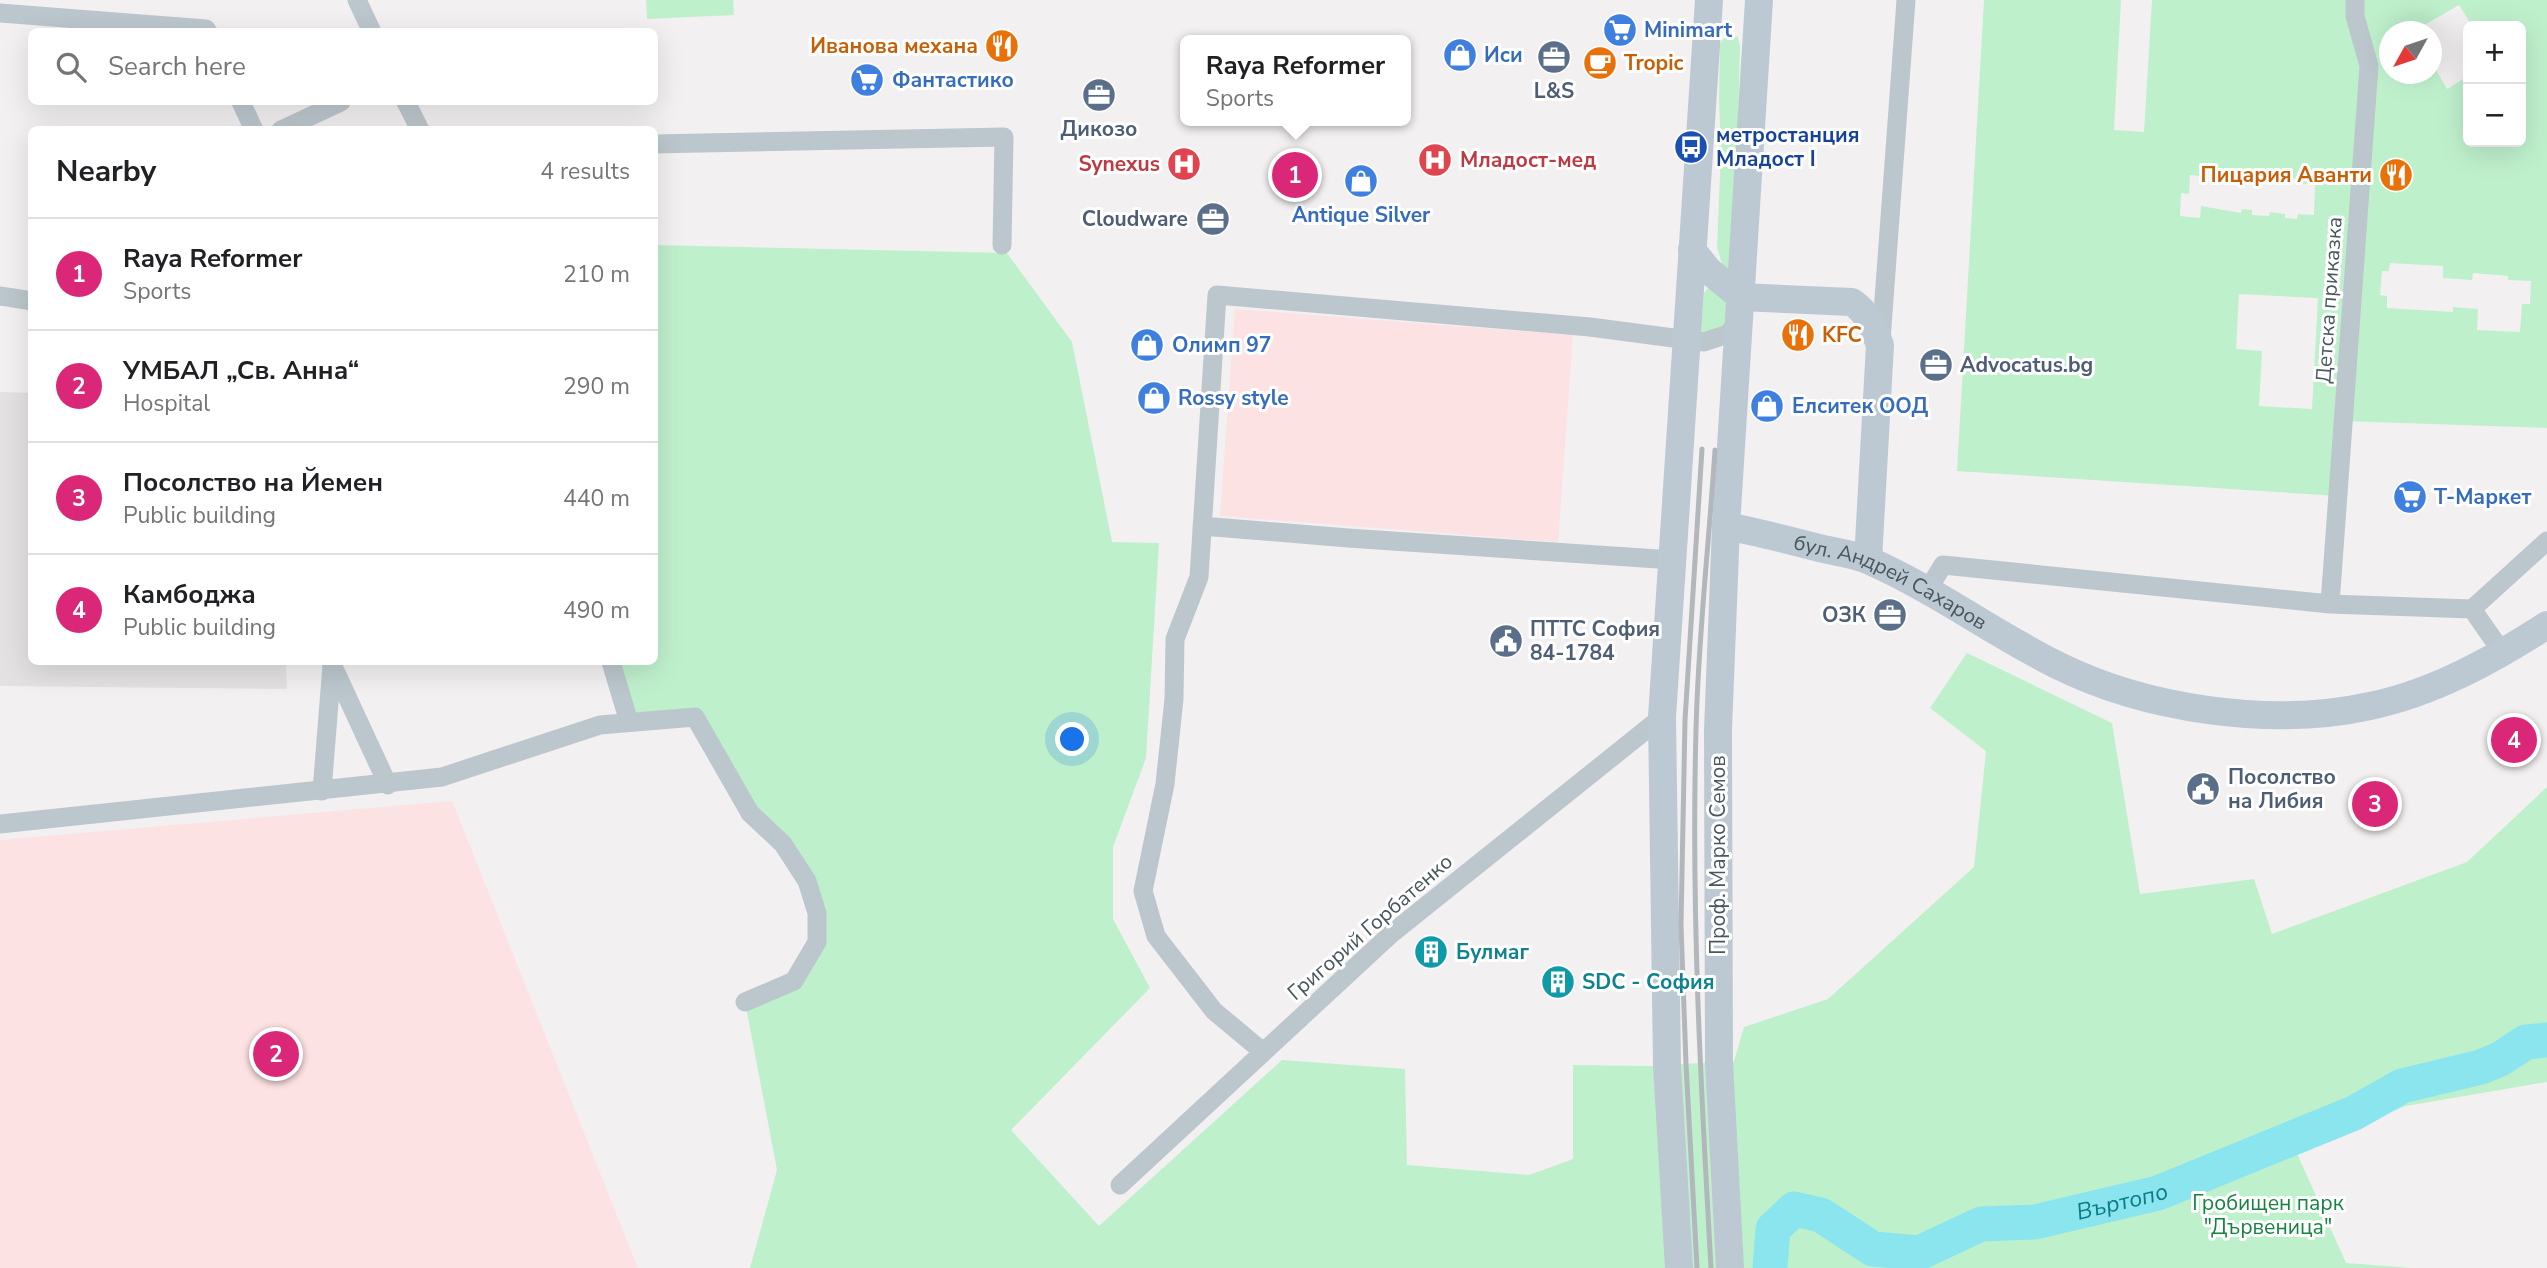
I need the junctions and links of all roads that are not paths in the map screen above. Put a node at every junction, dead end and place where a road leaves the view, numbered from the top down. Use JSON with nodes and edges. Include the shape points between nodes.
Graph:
{"nodes":[{"id":1,"x":357,"y":0,"type":"edge"},
{"id":2,"x":1709,"y":0,"type":"edge"},
{"id":3,"x":1759,"y":0,"type":"edge"},
{"id":4,"x":1906,"y":0,"type":"edge"},
{"id":5,"x":2355,"y":0,"type":"edge"},
{"id":6,"x":0,"y":13,"type":"edge"},
{"id":7,"x":193,"y":28,"type":"edge"},
{"id":8,"x":370,"y":28,"type":"edge"},
{"id":9,"x":242,"y":105,"type":"edge"},
{"id":10,"x":335,"y":105,"type":"edge"},
{"id":11,"x":408,"y":105,"type":"edge"},
{"id":12,"x":252,"y":126,"type":"edge"},
{"id":13,"x":290,"y":126,"type":"edge"},
{"id":14,"x":418,"y":126,"type":"edge"},
{"id":15,"x":658,"y":144,"type":"edge"},
{"id":16,"x":1002,"y":245,"type":"dead end"},
{"id":17,"x":1692,"y":250,"type":"junction"},
{"id":18,"x":0,"y":296,"type":"edge"},
{"id":19,"x":28,"y":300,"type":"edge"},
{"id":20,"x":1747,"y":305,"type":"junction"},
{"id":21,"x":1687,"y":340,"type":"junction"},
{"id":22,"x":1880,"y":345,"type":"junction"},
{"id":23,"x":1202,"y":526,"type":"junction"},
{"id":24,"x":1726,"y":526,"type":"junction"},
{"id":25,"x":2547,"y":541,"type":"edge"},
{"id":26,"x":1672,"y":560,"type":"junction"},
{"id":27,"x":1868,"y":560,"type":"junction"},
{"id":28,"x":1927,"y":590,"type":"junction"},
{"id":29,"x":2330,"y":604,"type":"junction"},
{"id":30,"x":2472,"y":609,"type":"junction"},
{"id":31,"x":2547,"y":625,"type":"edge"},
{"id":32,"x":2502,"y":652,"type":"junction"},
{"id":33,"x":331,"y":665,"type":"edge"},
{"id":34,"x":332,"y":665,"type":"edge"},
{"id":35,"x":612,"y":665,"type":"edge"},
{"id":36,"x":1662,"y":717,"type":"junction"},
{"id":37,"x":629,"y":723,"type":"junction"},
{"id":38,"x":388,"y":785,"type":"junction"},
{"id":39,"x":322,"y":791,"type":"junction"},
{"id":40,"x":0,"y":824,"type":"edge"},
{"id":41,"x":745,"y":1002,"type":"dead end"},
{"id":42,"x":1262,"y":1051,"type":"junction"},
{"id":43,"x":1120,"y":1185,"type":"dead end"},
{"id":44,"x":1679,"y":1268,"type":"edge"},
{"id":45,"x":1730,"y":1268,"type":"edge"}],
"edges":[{"from":1,"to":8,"type":"street"},
{"from":2,"to":17,"type":"main road"},
{"from":3,"to":20,"type":"main road"},
{"from":4,"to":22,"type":"street"},
{"from":5,"to":29,"type":"street","name":"Детска приказка","via":[[2369,66]]},
{"from":6,"to":7,"type":"street"},
{"from":9,"to":12,"type":"street"},
{"from":10,"to":13,"type":"street"},
{"from":11,"to":14,"type":"street"},
{"from":15,"to":16,"type":"street","via":[[1004,137]]},
{"from":17,"to":20,"type":"main road"},
{"from":17,"to":21,"type":"main road"},
{"from":18,"to":19,"type":"street"},
{"from":20,"to":21,"type":"street","via":[[1728,334],[1704,342]]},
{"from":20,"to":22,"type":"main road","via":[[1852,302],[1870,318]]},
{"from":20,"to":24,"type":"main road"},
{"from":21,"to":23,"type":"street","via":[[1590,327],[1217,295]]},
{"from":21,"to":26,"type":"main road"},
{"from":22,"to":27,"type":"main road"},
{"from":23,"to":26,"type":"street"},
{"from":23,"to":42,"type":"street","via":[[1199,577],[1175,639],[1165,784],[1143,891],[1156,936],[1214,1011]]},
{"from":24,"to":27,"type":"main road","name":"бул. Андрей Сахаров"},
{"from":24,"to":45,"type":"main road","name":"Проф. Марко Семов","via":[[1718,730],[1719,1062]]},
{"from":25,"to":30,"type":"street"},
{"from":26,"to":36,"type":"main road"},
{"from":27,"to":28,"type":"main road","name":"бул. Андрей Сахаров"},
{"from":28,"to":29,"type":"street","via":[[1943,565]]},
{"from":28,"to":32,"type":"main road","name":"бул. Андрей Сахаров","via":[[2057,665],[2124,692],[2208,709],[2295,714],[2370,706],[2456,676]]},
{"from":29,"to":30,"type":"street"},
{"from":30,"to":32,"type":"street"},
{"from":31,"to":32,"type":"main road","name":"бул. Андрей Сахаров"},
{"from":33,"to":39,"type":"street"},
{"from":34,"to":38,"type":"street"},
{"from":35,"to":37,"type":"street"},
{"from":36,"to":42,"type":"street","name":"Григорий Горбатенко","via":[[1391,934]]},
{"from":36,"to":44,"type":"main road","via":[[1667,1065]]},
{"from":37,"to":38,"type":"street","via":[[600,726],[442,777]]},
{"from":37,"to":41,"type":"street","via":[[695,717],[750,813],[783,845],[807,881],[817,913],[817,942],[794,981]]},
{"from":38,"to":39,"type":"street"},
{"from":39,"to":40,"type":"street"},
{"from":42,"to":43,"type":"street","name":"Григорий Горбатенко"}]}
